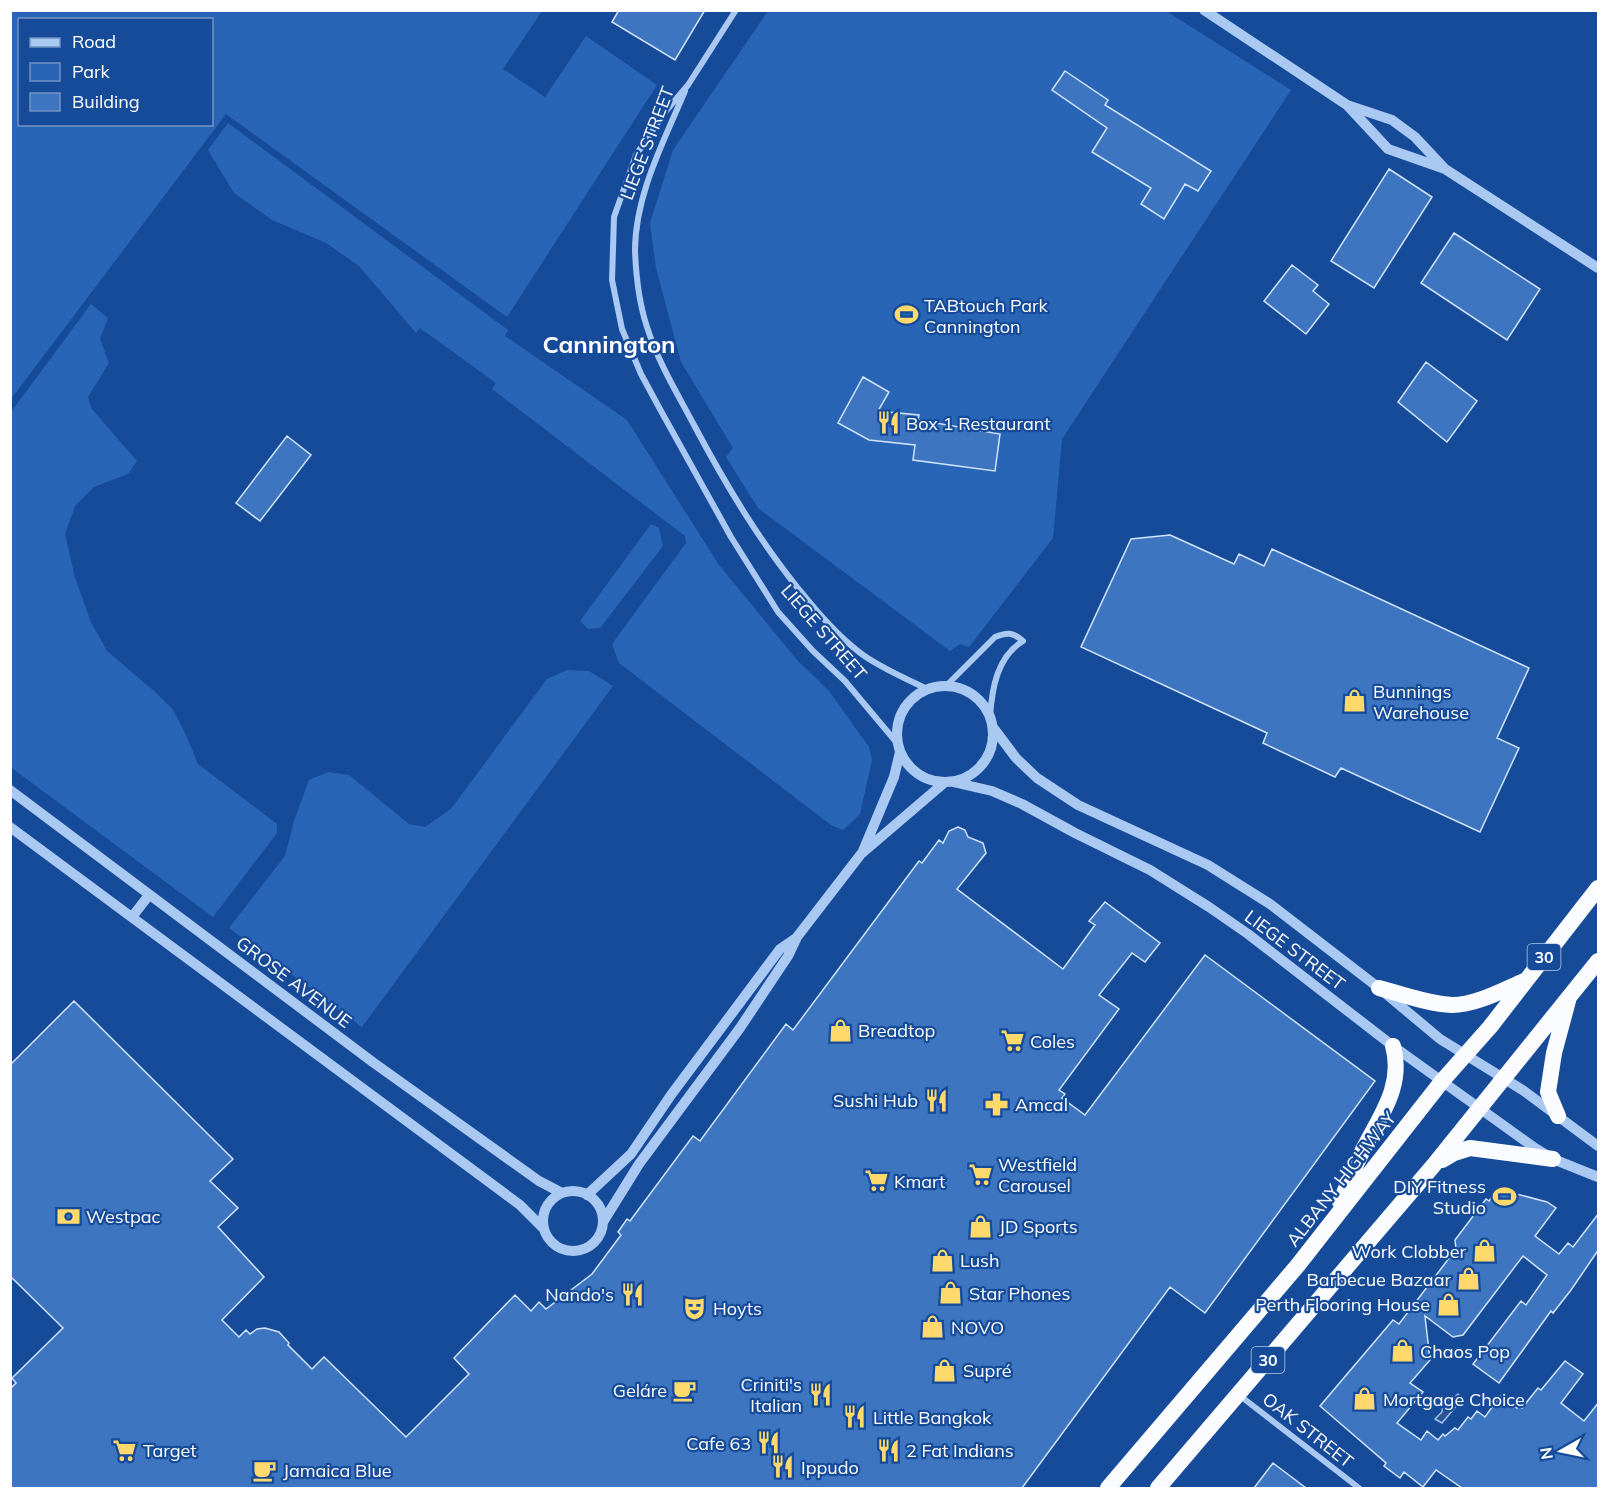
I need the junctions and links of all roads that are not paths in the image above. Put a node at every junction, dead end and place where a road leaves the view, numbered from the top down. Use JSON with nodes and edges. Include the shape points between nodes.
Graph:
{"nodes":[{"id":1,"x":736,"y":10,"type":"edge"},
{"id":2,"x":1204,"y":10,"type":"edge"},
{"id":3,"x":687,"y":85,"type":"junction"},
{"id":4,"x":1347,"y":105,"type":"junction"},
{"id":5,"x":1445,"y":169,"type":"junction"},
{"id":6,"x":1599,"y":268,"type":"edge"},
{"id":7,"x":946,"y":686,"type":"junction"},
{"id":8,"x":927,"y":689,"type":"junction"},
{"id":9,"x":991,"y":721,"type":"junction"},
{"id":10,"x":899,"y":748,"type":"junction"},
{"id":11,"x":949,"y":782,"type":"junction"},
{"id":12,"x":10,"y":790,"type":"edge"},
{"id":13,"x":10,"y":827,"type":"edge"},
{"id":14,"x":861,"y":854,"type":"junction"},
{"id":15,"x":1599,"y":888,"type":"edge"},
{"id":16,"x":149,"y":895,"type":"junction"},
{"id":17,"x":132,"y":917,"type":"junction"},
{"id":18,"x":797,"y":938,"type":"junction"},
{"id":19,"x":1599,"y":961,"type":"edge"},
{"id":20,"x":1527,"y":980,"type":"junction"},
{"id":21,"x":1378,"y":988,"type":"junction"},
{"id":22,"x":1569,"y":997,"type":"junction"},
{"id":23,"x":1393,"y":1046,"type":"junction"},
{"id":24,"x":1465,"y":1054,"type":"junction"},
{"id":25,"x":1504,"y":1078,"type":"junction"},
{"id":26,"x":1443,"y":1080,"type":"junction"},
{"id":27,"x":1481,"y":1108,"type":"junction"},
{"id":28,"x":1558,"y":1116,"type":"junction"},
{"id":29,"x":1599,"y":1146,"type":"edge"},
{"id":30,"x":1553,"y":1159,"type":"junction"},
{"id":31,"x":1433,"y":1166,"type":"junction"},
{"id":32,"x":1599,"y":1177,"type":"edge"},
{"id":33,"x":562,"y":1193,"type":"junction"},
{"id":34,"x":587,"y":1194,"type":"junction"},
{"id":35,"x":603,"y":1222,"type":"junction"},
{"id":36,"x":1332,"y":1222,"type":"junction"},
{"id":37,"x":544,"y":1229,"type":"junction"},
{"id":38,"x":1239,"y":1395,"type":"junction"},
{"id":39,"x":1108,"y":1488,"type":"edge"},
{"id":40,"x":1158,"y":1488,"type":"edge"},
{"id":41,"x":1359,"y":1488,"type":"edge"}],
"edges":[{"from":1,"to":3,"type":"street"},
{"from":2,"to":4,"type":"street"},
{"from":3,"to":8,"type":"street","name":"LIEGE STREET","via":[[654,165],[639,214],[637,282],[647,327],[664,369],[723,479],[789,579],[862,654]]},
{"from":3,"to":10,"type":"street","name":"LIEGE STREET","via":[[636,155],[614,217],[612,280],[622,329],[640,374],[731,537],[778,612],[845,681]]},
{"from":4,"to":5,"type":"street","via":[[1392,120],[1415,137]]},
{"from":4,"to":5,"type":"street","via":[[1388,149]]},
{"from":5,"to":6,"type":"street"},
{"from":7,"to":8,"type":"street"},
{"from":7,"to":9,"type":"street","via":[[972,694],[986,708]]},
{"from":7,"to":9,"type":"street","via":[[995,637],[1016,634],[1023,640],[1002,662],[991,696]]},
{"from":8,"to":10,"type":"street","via":[[911,699],[900,715]]},
{"from":9,"to":11,"type":"street","via":[[992,744],[985,762],[971,775]]},
{"from":9,"to":21,"type":"street","name":"LIEGE STREET","via":[[1016,758],[1046,783],[1078,805],[1208,865],[1294,921]]},
{"from":10,"to":11,"type":"street","via":[[918,774]]},
{"from":10,"to":14,"type":"street","via":[[894,777]]},
{"from":11,"to":14,"type":"street"},
{"from":11,"to":23,"type":"street","name":"LIEGE STREET","via":[[1022,804],[1150,870],[1248,934]]},
{"from":12,"to":16,"type":"street","name":"GROSE AVENUE"},
{"from":13,"to":17,"type":"street"},
{"from":14,"to":18,"type":"street"},
{"from":15,"to":20,"type":"highway","name":"ALBANY HIGHWAY","number":"30"},
{"from":16,"to":17,"type":"street"},
{"from":16,"to":33,"type":"street","name":"GROSE AVENUE","via":[[374,1063],[539,1181]]},
{"from":17,"to":37,"type":"street","via":[[520,1205]]},
{"from":18,"to":34,"type":"street","via":[[780,949],[631,1154]]},
{"from":18,"to":35,"type":"street","via":[[740,1028],[639,1164]]},
{"from":19,"to":22,"type":"highway","number":"30"},
{"from":20,"to":21,"type":"highway","via":[[1455,1005],[1436,1004]]},
{"from":20,"to":24,"type":"highway","name":"ALBANY HIGHWAY","number":"30"},
{"from":21,"to":24,"type":"street","name":"LIEGE STREET","via":[[1440,1039]]},
{"from":22,"to":25,"type":"highway","number":"30"},
{"from":22,"to":28,"type":"highway","via":[[1548,1092]]},
{"from":23,"to":26,"type":"street","name":"LIEGE STREET"},
{"from":23,"to":36,"type":"highway","via":[[1398,1061],[1385,1110]]},
{"from":24,"to":25,"type":"street","name":"LIEGE STREET"},
{"from":24,"to":26,"type":"highway","name":"ALBANY HIGHWAY","number":"30"},
{"from":25,"to":27,"type":"highway","number":"30"},
{"from":25,"to":28,"type":"street","name":"LIEGE STREET"},
{"from":26,"to":27,"type":"street","name":"LIEGE STREET"},
{"from":26,"to":36,"type":"highway","name":"ALBANY HIGHWAY","number":"30"},
{"from":27,"to":30,"type":"street","name":"LIEGE STREET"},
{"from":27,"to":31,"type":"highway","number":"30"},
{"from":28,"to":29,"type":"street","name":"LIEGE STREET"},
{"from":30,"to":31,"type":"highway","via":[[1470,1148]]},
{"from":30,"to":32,"type":"street","name":"LIEGE STREET"},
{"from":31,"to":38,"type":"highway","number":"30"},
{"from":33,"to":34,"type":"street"},
{"from":33,"to":37,"type":"street","via":[[546,1207]]},
{"from":34,"to":35,"type":"street","via":[[596,1202]]},
{"from":35,"to":37,"type":"street","via":[[594,1242],[573,1251],[553,1243]]},
{"from":36,"to":39,"type":"highway","name":"ALBANY HIGHWAY","number":"30"},
{"from":38,"to":40,"type":"highway","number":"30"},
{"from":38,"to":41,"type":"street","name":"OAK STREET"}]}
